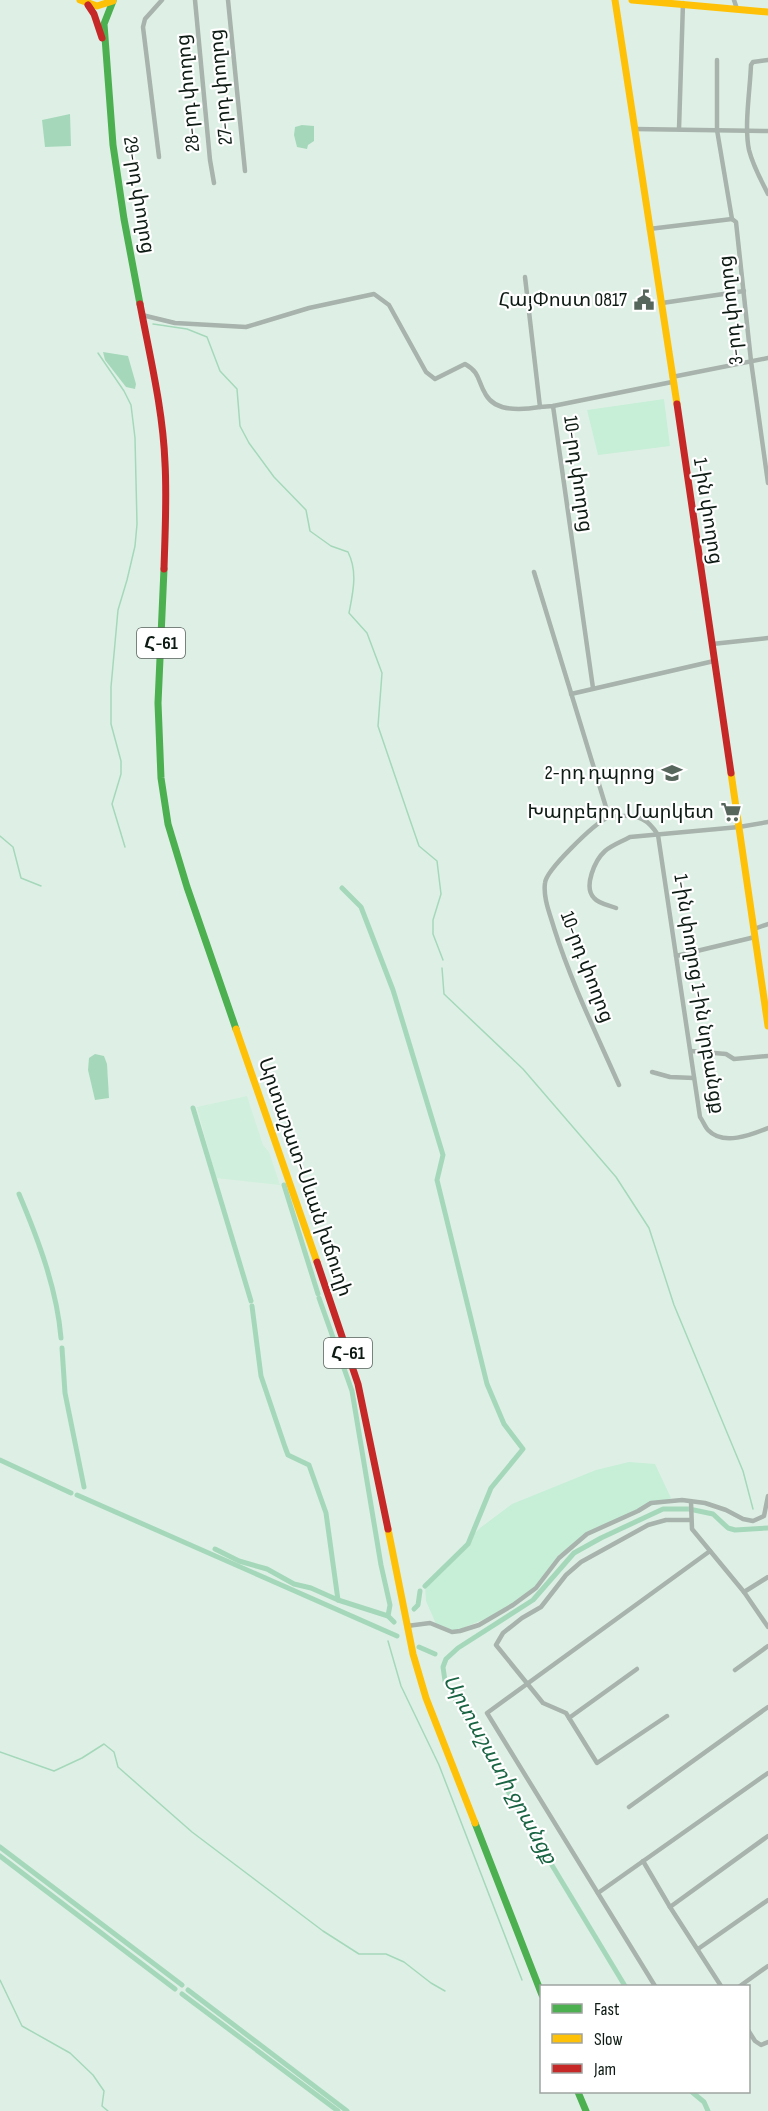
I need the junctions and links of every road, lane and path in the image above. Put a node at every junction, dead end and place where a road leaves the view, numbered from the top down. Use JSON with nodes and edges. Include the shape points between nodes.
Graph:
{"nodes":[{"id":1,"x":80,"y":0,"type":"edge"},
{"id":2,"x":162,"y":0,"type":"edge"},
{"id":3,"x":195,"y":0,"type":"edge"},
{"id":4,"x":228,"y":0,"type":"edge"},
{"id":5,"x":615,"y":0,"type":"edge"},
{"id":6,"x":632,"y":0,"type":"edge"},
{"id":7,"x":734,"y":0,"type":"edge"},
{"id":8,"x":114,"y":1,"type":"edge"},
{"id":9,"x":683,"y":3,"type":"junction"},
{"id":10,"x":88,"y":5,"type":"junction"},
{"id":11,"x":737,"y":9,"type":"junction"},
{"id":12,"x":768,"y":12,"type":"edge"},
{"id":13,"x":104,"y":42,"type":"junction"},
{"id":14,"x":717,"y":60,"type":"dead end"},
{"id":15,"x":768,"y":60,"type":"edge"},
{"id":16,"x":635,"y":129,"type":"junction"},
{"id":17,"x":680,"y":129,"type":"junction"},
{"id":18,"x":717,"y":130,"type":"junction"},
{"id":19,"x":748,"y":131,"type":"junction"},
{"id":20,"x":768,"y":131,"type":"edge"},
{"id":21,"x":159,"y":157,"type":"dead end"},
{"id":22,"x":245,"y":171,"type":"dead end"},
{"id":23,"x":214,"y":183,"type":"dead end"},
{"id":24,"x":768,"y":194,"type":"edge"},
{"id":25,"x":732,"y":219,"type":"junction"},
{"id":26,"x":649,"y":229,"type":"junction"},
{"id":27,"x":525,"y":277,"type":"dead end"},
{"id":28,"x":744,"y":291,"type":"junction"},
{"id":29,"x":662,"y":303,"type":"junction"},
{"id":30,"x":142,"y":315,"type":"junction"},
{"id":31,"x":149,"y":352,"type":"joint"},
{"id":32,"x":768,"y":358,"type":"edge"},
{"id":33,"x":751,"y":361,"type":"junction"},
{"id":34,"x":672,"y":380,"type":"junction"},
{"id":35,"x":553,"y":406,"type":"junction"},
{"id":36,"x":540,"y":407,"type":"junction"},
{"id":37,"x":768,"y":483,"type":"edge"},
{"id":38,"x":534,"y":572,"type":"dead end"},
{"id":39,"x":768,"y":638,"type":"edge"},
{"id":40,"x":712,"y":644,"type":"junction"},
{"id":41,"x":714,"y":661,"type":"junction"},
{"id":42,"x":593,"y":688,"type":"junction"},
{"id":43,"x":571,"y":694,"type":"junction"},
{"id":44,"x":609,"y":817,"type":"junction"},
{"id":45,"x":768,"y":822,"type":"edge"},
{"id":46,"x":739,"y":827,"type":"junction"},
{"id":47,"x":658,"y":835,"type":"junction"},
{"id":48,"x":616,"y":908,"type":"dead end"},
{"id":49,"x":768,"y":924,"type":"edge"},
{"id":50,"x":754,"y":933,"type":"junction"},
{"id":51,"x":676,"y":957,"type":"junction"},
{"id":52,"x":768,"y":1026,"type":"edge"},
{"id":53,"x":691,"y":1051,"type":"junction"},
{"id":54,"x":768,"y":1056,"type":"edge"},
{"id":55,"x":652,"y":1072,"type":"dead end"},
{"id":56,"x":694,"y":1078,"type":"junction"},
{"id":57,"x":619,"y":1085,"type":"dead end"},
{"id":58,"x":768,"y":1128,"type":"edge"},
{"id":59,"x":768,"y":1496,"type":"edge"},
{"id":60,"x":691,"y":1502,"type":"junction"},
{"id":61,"x":691,"y":1520,"type":"junction"},
{"id":62,"x":710,"y":1551,"type":"junction"},
{"id":63,"x":768,"y":1577,"type":"edge"},
{"id":64,"x":744,"y":1592,"type":"junction"},
{"id":65,"x":407,"y":1626,"type":"junction"},
{"id":66,"x":768,"y":1627,"type":"edge"},
{"id":67,"x":768,"y":1646,"type":"edge"},
{"id":68,"x":637,"y":1669,"type":"dead end"},
{"id":69,"x":735,"y":1670,"type":"dead end"},
{"id":70,"x":526,"y":1683,"type":"junction"},
{"id":71,"x":768,"y":1707,"type":"edge"},
{"id":72,"x":667,"y":1716,"type":"dead end"},
{"id":73,"x":569,"y":1718,"type":"junction"},
{"id":74,"x":768,"y":1773,"type":"edge"},
{"id":75,"x":629,"y":1807,"type":"dead end"},
{"id":76,"x":768,"y":1836,"type":"edge"},
{"id":77,"x":643,"y":1861,"type":"junction"},
{"id":78,"x":597,"y":1893,"type":"junction"},
{"id":79,"x":768,"y":1900,"type":"edge"},
{"id":80,"x":670,"y":1907,"type":"junction"},
{"id":81,"x":698,"y":1949,"type":"junction"},
{"id":82,"x":768,"y":1966,"type":"edge"},
{"id":83,"x":654,"y":1985,"type":"edge"},
{"id":84,"x":720,"y":1985,"type":"edge"},
{"id":85,"x":741,"y":1985,"type":"edge"},
{"id":86,"x":540,"y":1990,"type":"edge"},
{"id":87,"x":750,"y":2033,"type":"edge"},
{"id":88,"x":768,"y":2042,"type":"edge"},
{"id":89,"x":579,"y":2093,"type":"edge"},
{"id":90,"x":586,"y":2111,"type":"edge"}],
"edges":[{"from":1,"to":10,"type":"main road"},
{"from":2,"to":21,"type":"street","name":"29-րդ փողոց","via":[[143,27]]},
{"from":3,"to":23,"type":"street","name":"28-րդ փողոց"},
{"from":4,"to":22,"type":"street","name":"27-րդ փողոց"},
{"from":5,"to":16,"type":"main road","name":"1-ին փողոց"},
{"from":6,"to":9,"type":"main road"},
{"from":7,"to":11,"type":"street"},
{"from":8,"to":10,"type":"main road","via":[[103,6]]},
{"from":8,"to":13,"type":"main road","name":"29-րդ փողոց","number":"Հ-61","via":[[104,24]]},
{"from":9,"to":11,"type":"main road"},
{"from":9,"to":17,"type":"street"},
{"from":10,"to":13,"type":"main road","name":"29-րդ փողոց","number":"Հ-61"},
{"from":11,"to":12,"type":"main road"},
{"from":13,"to":30,"type":"main road","name":"29-րդ փողոց","number":"Հ-61","via":[[118,182]]},
{"from":14,"to":18,"type":"street","name":"3-րդ փողոց"},
{"from":15,"to":19,"type":"street","via":[[751,65]]},
{"from":16,"to":17,"type":"street"},
{"from":16,"to":26,"type":"main road","name":"1-ին փողոց"},
{"from":17,"to":18,"type":"street"},
{"from":18,"to":19,"type":"street"},
{"from":18,"to":25,"type":"street","name":"3-րդ փողոց"},
{"from":19,"to":20,"type":"street"},
{"from":19,"to":24,"type":"street","via":[[754,165]]},
{"from":25,"to":26,"type":"street"},
{"from":25,"to":28,"type":"street","name":"3-րդ փողոց","via":[[736,222]]},
{"from":26,"to":29,"type":"main road","name":"1-ին փողոց"},
{"from":27,"to":36,"type":"street","name":"10-րդ փողոց"},
{"from":28,"to":29,"type":"street"},
{"from":28,"to":33,"type":"street","name":"3-րդ փողոց"},
{"from":29,"to":34,"type":"main road","name":"1-ին փողոց"},
{"from":30,"to":31,"type":"main road","name":"29-րդ փողոց","number":"Հ-61"},
{"from":30,"to":36,"type":"street","via":[[175,323],[246,327],[374,294],[389,305],[426,372],[435,379],[465,364],[474,369],[494,404],[508,408]]},
{"from":31,"to":65,"type":"main road","name":"Արտաշատ-Սևան խճուղի","number":"Հ-61","via":[[165,461],[158,735],[168,824],[358,1384]]},
{"from":32,"to":33,"type":"street"},
{"from":33,"to":34,"type":"street"},
{"from":33,"to":37,"type":"street","name":"3-րդ փողոց"},
{"from":34,"to":35,"type":"street"},
{"from":34,"to":40,"type":"main road","name":"1-ին փողոց"},
{"from":35,"to":36,"type":"street","name":"10-րդ փողոց"},
{"from":35,"to":42,"type":"street","name":"10-րդ փողոց"},
{"from":38,"to":43,"type":"street"},
{"from":39,"to":40,"type":"street"},
{"from":40,"to":41,"type":"main road","name":"1-ին փողոց"},
{"from":41,"to":42,"type":"street"},
{"from":41,"to":46,"type":"main road","name":"1-ին փողոց"},
{"from":42,"to":43,"type":"street"},
{"from":43,"to":44,"type":"street"},
{"from":44,"to":47,"type":"street","via":[[643,818]]},
{"from":44,"to":57,"type":"street","name":"10-րդ փողոց","via":[[595,824],[550,870],[544,894],[564,960]]},
{"from":45,"to":46,"type":"street"},
{"from":46,"to":47,"type":"street"},
{"from":46,"to":50,"type":"main road","name":"1-ին փողոց"},
{"from":47,"to":48,"type":"street","via":[[630,837],[603,852],[595,866],[590,892],[595,900]]},
{"from":47,"to":51,"type":"street","name":"1-ին փողոց 1-ին նրբանցք"},
{"from":49,"to":50,"type":"street"},
{"from":50,"to":51,"type":"street"},
{"from":50,"to":52,"type":"main road","name":"1-ին փողոց"},
{"from":51,"to":53,"type":"street","name":"1-ին փողոց 1-ին նրբանցք"},
{"from":53,"to":54,"type":"street","via":[[726,1054],[734,1059]]},
{"from":53,"to":56,"type":"street","name":"1-ին փողոց 1-ին նրբանցք"},
{"from":55,"to":56,"type":"street"},
{"from":56,"to":58,"type":"street","name":"1-ին փողոց 1-ին նրբանցք","via":[[700,1117],[708,1131],[722,1138],[749,1136]]},
{"from":59,"to":60,"type":"street","via":[[764,1516],[753,1521],[705,1503]]},
{"from":60,"to":61,"type":"street"},
{"from":60,"to":65,"type":"street","via":[[651,1503],[587,1534],[559,1558],[536,1588],[479,1625],[452,1632],[430,1623]]},
{"from":61,"to":62,"type":"street","via":[[692,1529]]},
{"from":61,"to":70,"type":"street","via":[[648,1525],[599,1550],[566,1575],[542,1608],[503,1633],[496,1645]]},
{"from":62,"to":64,"type":"street"},
{"from":62,"to":70,"type":"street"},
{"from":63,"to":64,"type":"street"},
{"from":64,"to":66,"type":"street"},
{"from":65,"to":86,"type":"main road","name":"Արտաշատ-Սևան խճուղի","number":"Հ-61","via":[[426,1698]]},
{"from":67,"to":69,"type":"street"},
{"from":68,"to":73,"type":"street"},
{"from":70,"to":73,"type":"street","via":[[543,1703]]},
{"from":70,"to":78,"type":"street","via":[[487,1713]]},
{"from":71,"to":75,"type":"street"},
{"from":72,"to":73,"type":"street","via":[[597,1763]]},
{"from":74,"to":77,"type":"street"},
{"from":76,"to":80,"type":"street"},
{"from":77,"to":78,"type":"street"},
{"from":77,"to":80,"type":"street"},
{"from":78,"to":83,"type":"street"},
{"from":79,"to":81,"type":"street"},
{"from":80,"to":81,"type":"street"},
{"from":81,"to":84,"type":"street"},
{"from":82,"to":85,"type":"street"},
{"from":87,"to":88,"type":"street","via":[[761,2044]]},
{"from":89,"to":90,"type":"main road"}]}
